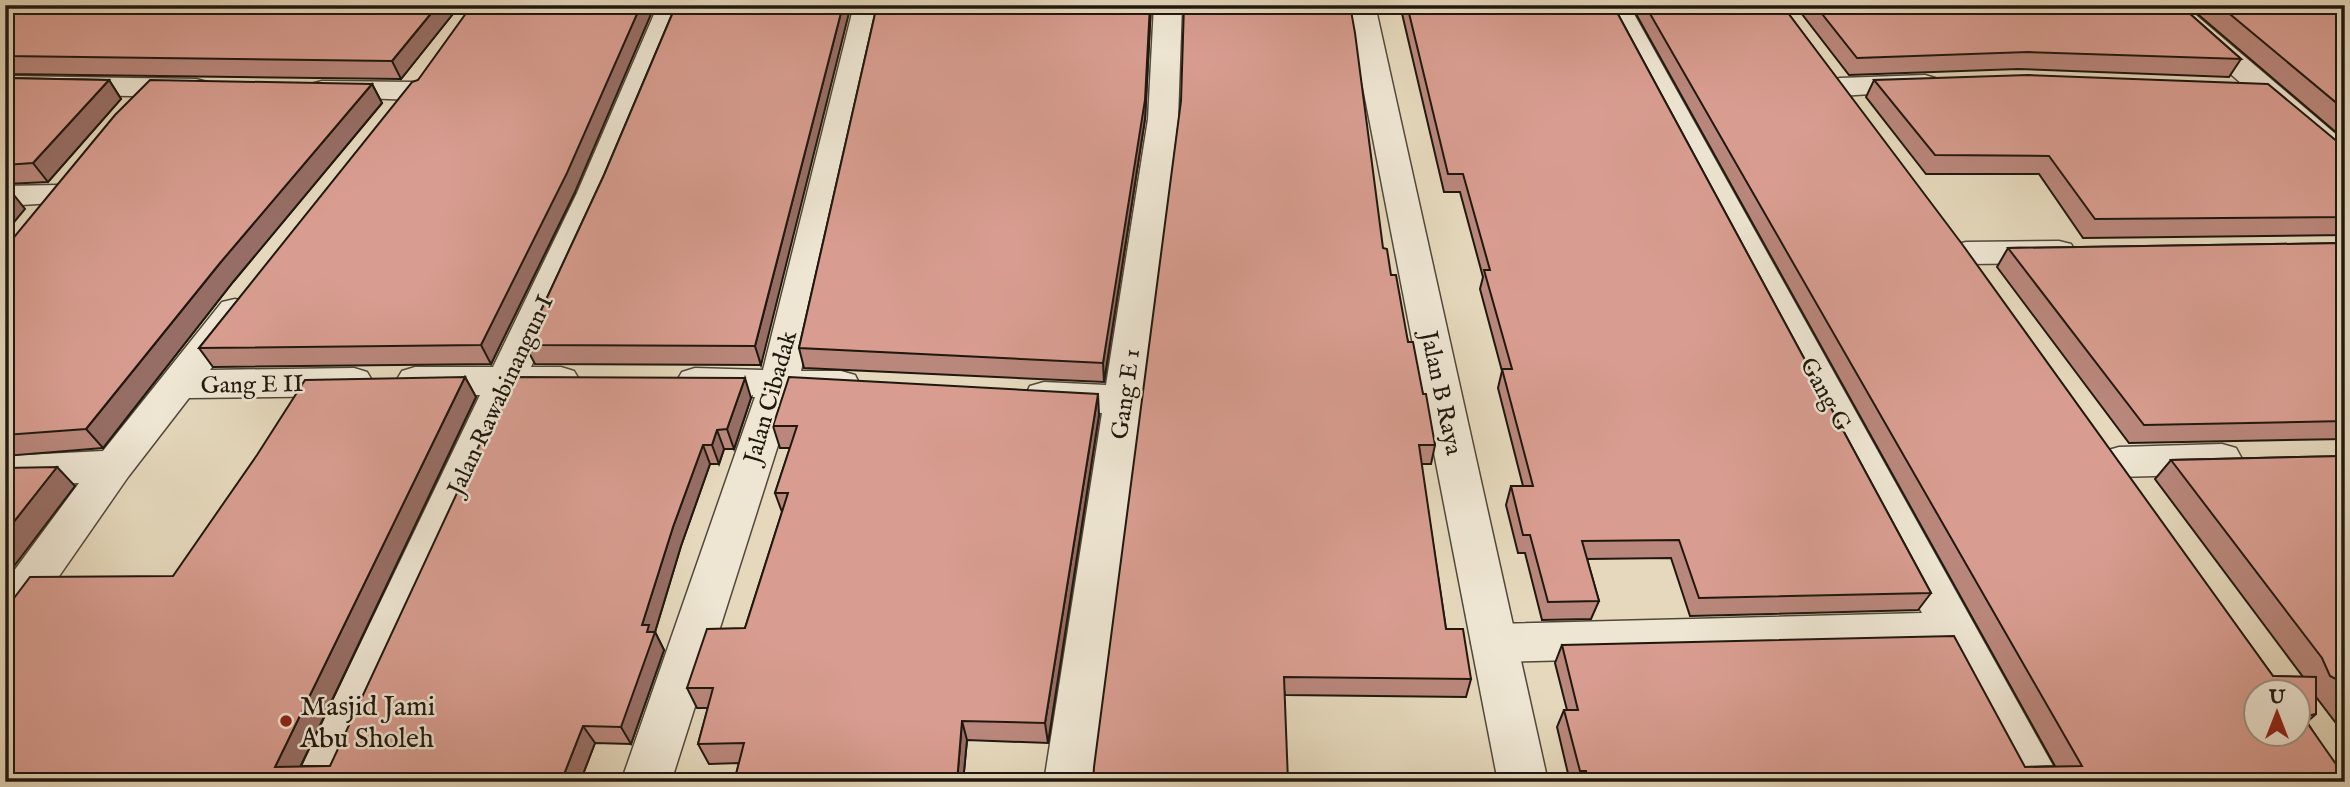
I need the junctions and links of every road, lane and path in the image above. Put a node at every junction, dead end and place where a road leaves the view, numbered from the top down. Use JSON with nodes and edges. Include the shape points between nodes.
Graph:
{"nodes":[{"id":1,"x":672,"y":5,"type":"edge"},
{"id":2,"x":867,"y":5,"type":"edge"},
{"id":3,"x":1168,"y":5,"type":"edge"},
{"id":4,"x":1361,"y":5,"type":"edge"},
{"id":5,"x":1615,"y":5,"type":"edge"},
{"id":6,"x":2167,"y":5,"type":"edge"},
{"id":7,"x":1816,"y":56,"type":"edge"},
{"id":8,"x":1949,"y":83,"type":"edge"},
{"id":9,"x":5,"y":85,"type":"edge"},
{"id":10,"x":1840,"y":87,"type":"junction"},
{"id":11,"x":152,"y":88,"type":"junction"},
{"id":12,"x":221,"y":89,"type":"edge"},
{"id":13,"x":2227,"y":89,"type":"edge"},
{"id":14,"x":290,"y":90,"type":"edge"},
{"id":15,"x":2267,"y":90,"type":"junction"},
{"id":16,"x":124,"y":116,"type":"edge"},
{"id":17,"x":1865,"y":120,"type":"edge"},
{"id":18,"x":386,"y":123,"type":"edge"},
{"id":19,"x":2345,"y":159,"type":"edge"},
{"id":20,"x":5,"y":196,"type":"edge"},
{"id":21,"x":32,"y":228,"type":"edge"},
{"id":22,"x":2088,"y":251,"type":"edge"},
{"id":23,"x":255,"y":286,"type":"edge"},
{"id":24,"x":1991,"y":286,"type":"edge"},
{"id":25,"x":507,"y":380,"type":"junction"},
{"id":26,"x":602,"y":381,"type":"edge"},
{"id":27,"x":657,"y":381,"type":"edge"},
{"id":28,"x":779,"y":382,"type":"junction"},
{"id":29,"x":178,"y":384,"type":"junction"},
{"id":30,"x":875,"y":387,"type":"edge"},
{"id":31,"x":1013,"y":394,"type":"edge"},
{"id":32,"x":1124,"y":400,"type":"junction"},
{"id":33,"x":2095,"y":429,"type":"edge"},
{"id":34,"x":2252,"y":458,"type":"edge"},
{"id":35,"x":2119,"y":462,"type":"junction"},
{"id":36,"x":114,"y":466,"type":"junction"},
{"id":37,"x":5,"y":471,"type":"edge"},
{"id":38,"x":2143,"y":495,"type":"edge"},
{"id":39,"x":5,"y":618,"type":"edge"},
{"id":40,"x":1955,"y":631,"type":"junction"},
{"id":41,"x":1494,"y":643,"type":"junction"},
{"id":42,"x":319,"y":782,"type":"edge"},
{"id":43,"x":646,"y":782,"type":"edge"},
{"id":44,"x":1069,"y":782,"type":"edge"},
{"id":45,"x":1523,"y":782,"type":"edge"},
{"id":46,"x":2038,"y":782,"type":"edge"}],
"edges":[{"from":1,"to":25,"type":"street","name":"Jalan Rawabinangun I"},
{"from":2,"to":28,"type":"street","name":"Jalan Cibadak"},
{"from":3,"to":32,"type":"street","name":"Gang E 1","via":[[1163,119]]},
{"from":4,"to":41,"type":"street","name":"Jalan B Raya"},
{"from":5,"to":40,"type":"street","name":"Gang G"},
{"from":6,"to":15,"type":"street"},
{"from":7,"to":10,"type":"street"},
{"from":8,"to":10,"type":"street"},
{"from":9,"to":11,"type":"street"},
{"from":10,"to":17,"type":"street"},
{"from":11,"to":12,"type":"street"},
{"from":11,"to":16,"type":"street"},
{"from":13,"to":15,"type":"street"},
{"from":14,"to":18,"type":"street","via":[[422,81]]},
{"from":15,"to":19,"type":"street"},
{"from":20,"to":21,"type":"street","via":[[66,185]]},
{"from":22,"to":24,"type":"street","via":[[1958,242]]},
{"from":23,"to":29,"type":"street"},
{"from":25,"to":26,"type":"street","name":"Gang E II"},
{"from":25,"to":29,"type":"street","name":"Gang E II"},
{"from":25,"to":42,"type":"street","name":"Jalan Rawabinangun I"},
{"from":27,"to":28,"type":"street"},
{"from":28,"to":30,"type":"street"},
{"from":28,"to":43,"type":"street","name":"Jalan Cibadak"},
{"from":29,"to":36,"type":"street"},
{"from":31,"to":32,"type":"street"},
{"from":32,"to":44,"type":"street","name":"Gang E 1"},
{"from":33,"to":35,"type":"street"},
{"from":34,"to":35,"type":"street"},
{"from":35,"to":38,"type":"street"},
{"from":36,"to":37,"type":"street"},
{"from":36,"to":39,"type":"street"},
{"from":40,"to":41,"type":"street"},
{"from":40,"to":46,"type":"street","name":"Gang G"},
{"from":41,"to":45,"type":"street","name":"Jalan B Raya"}]}
